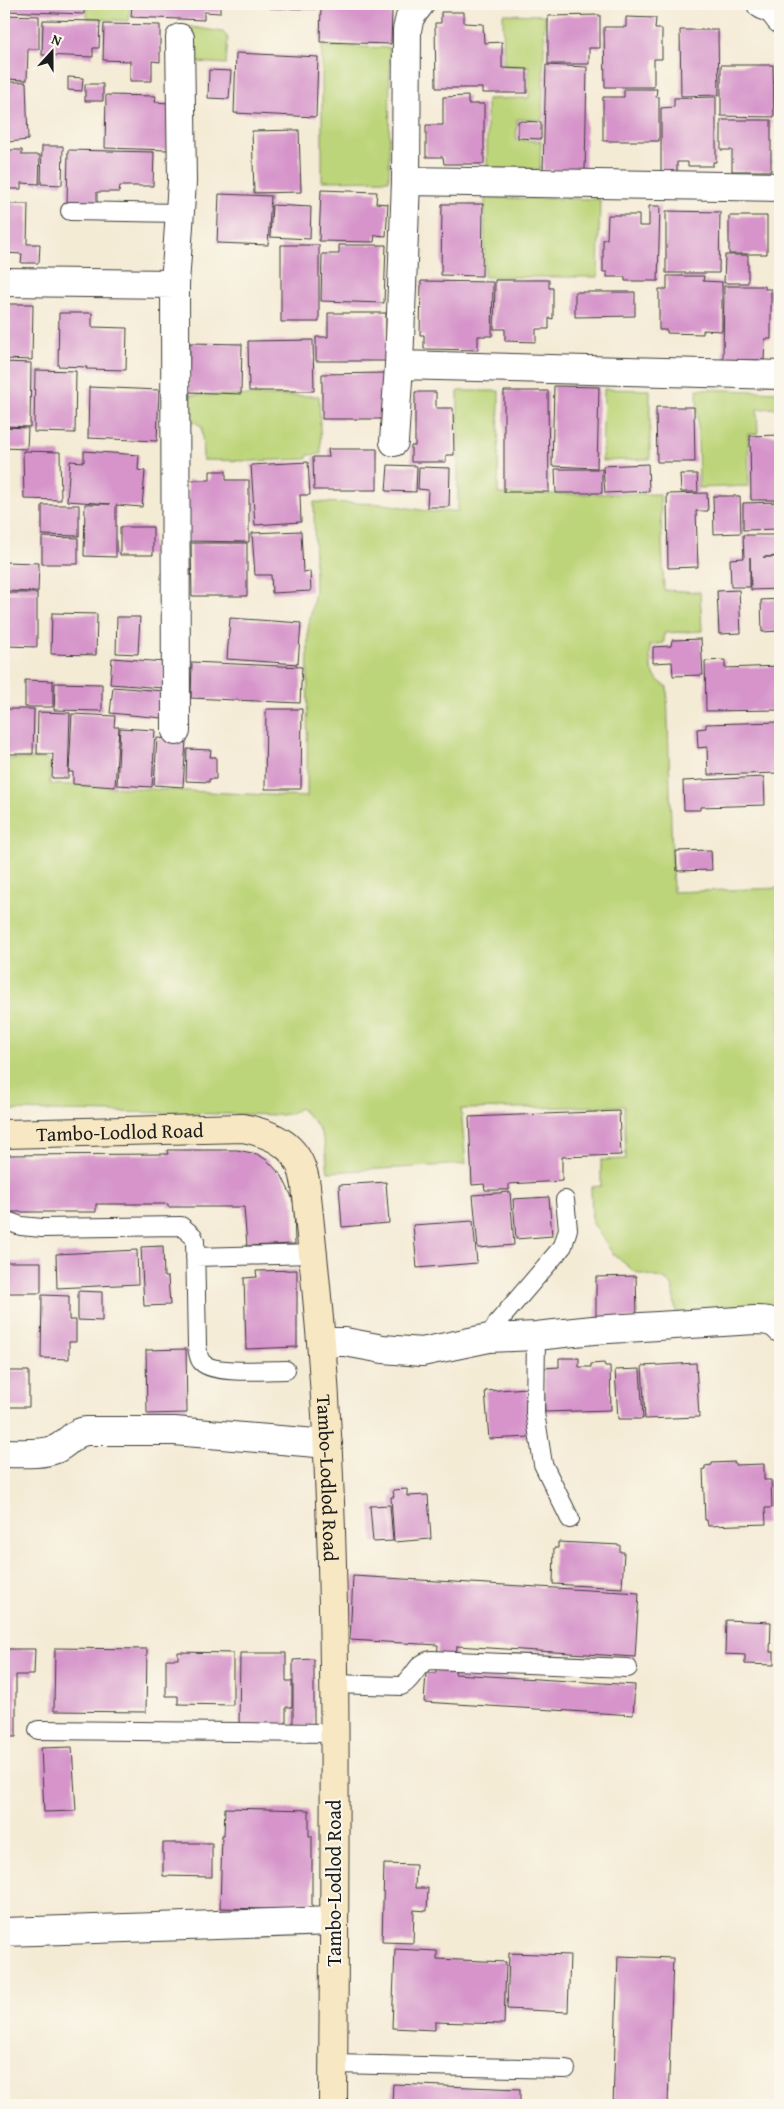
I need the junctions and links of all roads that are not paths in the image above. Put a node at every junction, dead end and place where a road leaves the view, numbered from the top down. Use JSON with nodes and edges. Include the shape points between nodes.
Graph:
{"nodes":[{"id":1,"x":420,"y":4,"type":"edge"},
{"id":2,"x":762,"y":4,"type":"edge"},
{"id":3,"x":780,"y":19,"type":"edge"},
{"id":4,"x":180,"y":38,"type":"dead end"},
{"id":5,"x":406,"y":182,"type":"junction"},
{"id":6,"x":780,"y":187,"type":"edge"},
{"id":7,"x":70,"y":211,"type":"dead end"},
{"id":8,"x":181,"y":213,"type":"junction"},
{"id":9,"x":4,"y":282,"type":"edge"},
{"id":10,"x":175,"y":284,"type":"junction"},
{"id":11,"x":399,"y":365,"type":"junction"},
{"id":12,"x":780,"y":375,"type":"edge"},
{"id":13,"x":394,"y":442,"type":"dead end"},
{"id":14,"x":176,"y":731,"type":"dead end"},
{"id":15,"x":4,"y":1134,"type":"edge"},
{"id":16,"x":565,"y":1200,"type":"dead end"},
{"id":17,"x":4,"y":1220,"type":"edge"},
{"id":18,"x":312,"y":1254,"type":"junction"},
{"id":19,"x":195,"y":1258,"type":"junction"},
{"id":20,"x":779,"y":1325,"type":"edge"},
{"id":21,"x":536,"y":1336,"type":"junction"},
{"id":22,"x":489,"y":1338,"type":"junction"},
{"id":23,"x":322,"y":1342,"type":"junction"},
{"id":24,"x":286,"y":1370,"type":"dead end"},
{"id":25,"x":328,"y":1444,"type":"junction"},
{"id":26,"x":4,"y":1453,"type":"edge"},
{"id":27,"x":570,"y":1519,"type":"dead end"},
{"id":28,"x":628,"y":1668,"type":"dead end"},
{"id":29,"x":333,"y":1684,"type":"junction"},
{"id":30,"x":38,"y":1730,"type":"dead end"},
{"id":31,"x":333,"y":1733,"type":"junction"},
{"id":32,"x":334,"y":1921,"type":"junction"},
{"id":33,"x":4,"y":1932,"type":"edge"},
{"id":34,"x":333,"y":2064,"type":"junction"},
{"id":35,"x":566,"y":2069,"type":"dead end"},
{"id":36,"x":332,"y":2105,"type":"edge"}],
"edges":[{"from":1,"to":5,"type":"street","via":[[410,18],[407,30]]},
{"from":2,"to":3,"type":"street"},
{"from":4,"to":8,"type":"street"},
{"from":5,"to":6,"type":"street"},
{"from":5,"to":11,"type":"street"},
{"from":7,"to":8,"type":"lane"},
{"from":8,"to":10,"type":"street"},
{"from":9,"to":10,"type":"street"},
{"from":10,"to":14,"type":"street"},
{"from":11,"to":12,"type":"street"},
{"from":11,"to":13,"type":"street"},
{"from":15,"to":18,"type":"street","name":"Tambo-Lodlod Road","via":[[233,1127],[270,1135],[290,1148],[302,1168]]},
{"from":16,"to":22,"type":"lane","via":[[568,1229],[563,1246],[502,1316]]},
{"from":17,"to":19,"type":"lane","via":[[42,1228],[181,1226],[193,1236]]},
{"from":18,"to":19,"type":"lane"},
{"from":18,"to":23,"type":"street","name":"Tambo-Lodlod Road"},
{"from":19,"to":24,"type":"lane","via":[[197,1346],[201,1362],[218,1370]]},
{"from":20,"to":21,"type":"street","via":[[755,1320]]},
{"from":21,"to":22,"type":"street"},
{"from":21,"to":27,"type":"lane","via":[[535,1413],[543,1464]]},
{"from":22,"to":23,"type":"street","via":[[422,1352]]},
{"from":23,"to":25,"type":"street","name":"Tambo-Lodlod Road"},
{"from":25,"to":26,"type":"street","via":[[174,1431],[87,1431],[76,1433],[55,1449],[44,1452]]},
{"from":25,"to":29,"type":"street","name":"Tambo-Lodlod Road"},
{"from":28,"to":29,"type":"lane","via":[[431,1660],[421,1663],[401,1686]]},
{"from":29,"to":31,"type":"street","name":"Tambo-Lodlod Road"},
{"from":30,"to":31,"type":"lane"},
{"from":31,"to":32,"type":"street","name":"Tambo-Lodlod Road"},
{"from":32,"to":33,"type":"street"},
{"from":32,"to":34,"type":"street","name":"Tambo-Lodlod Road"},
{"from":34,"to":35,"type":"lane"},
{"from":34,"to":36,"type":"street","name":"Tambo-Lodlod Road"}]}
